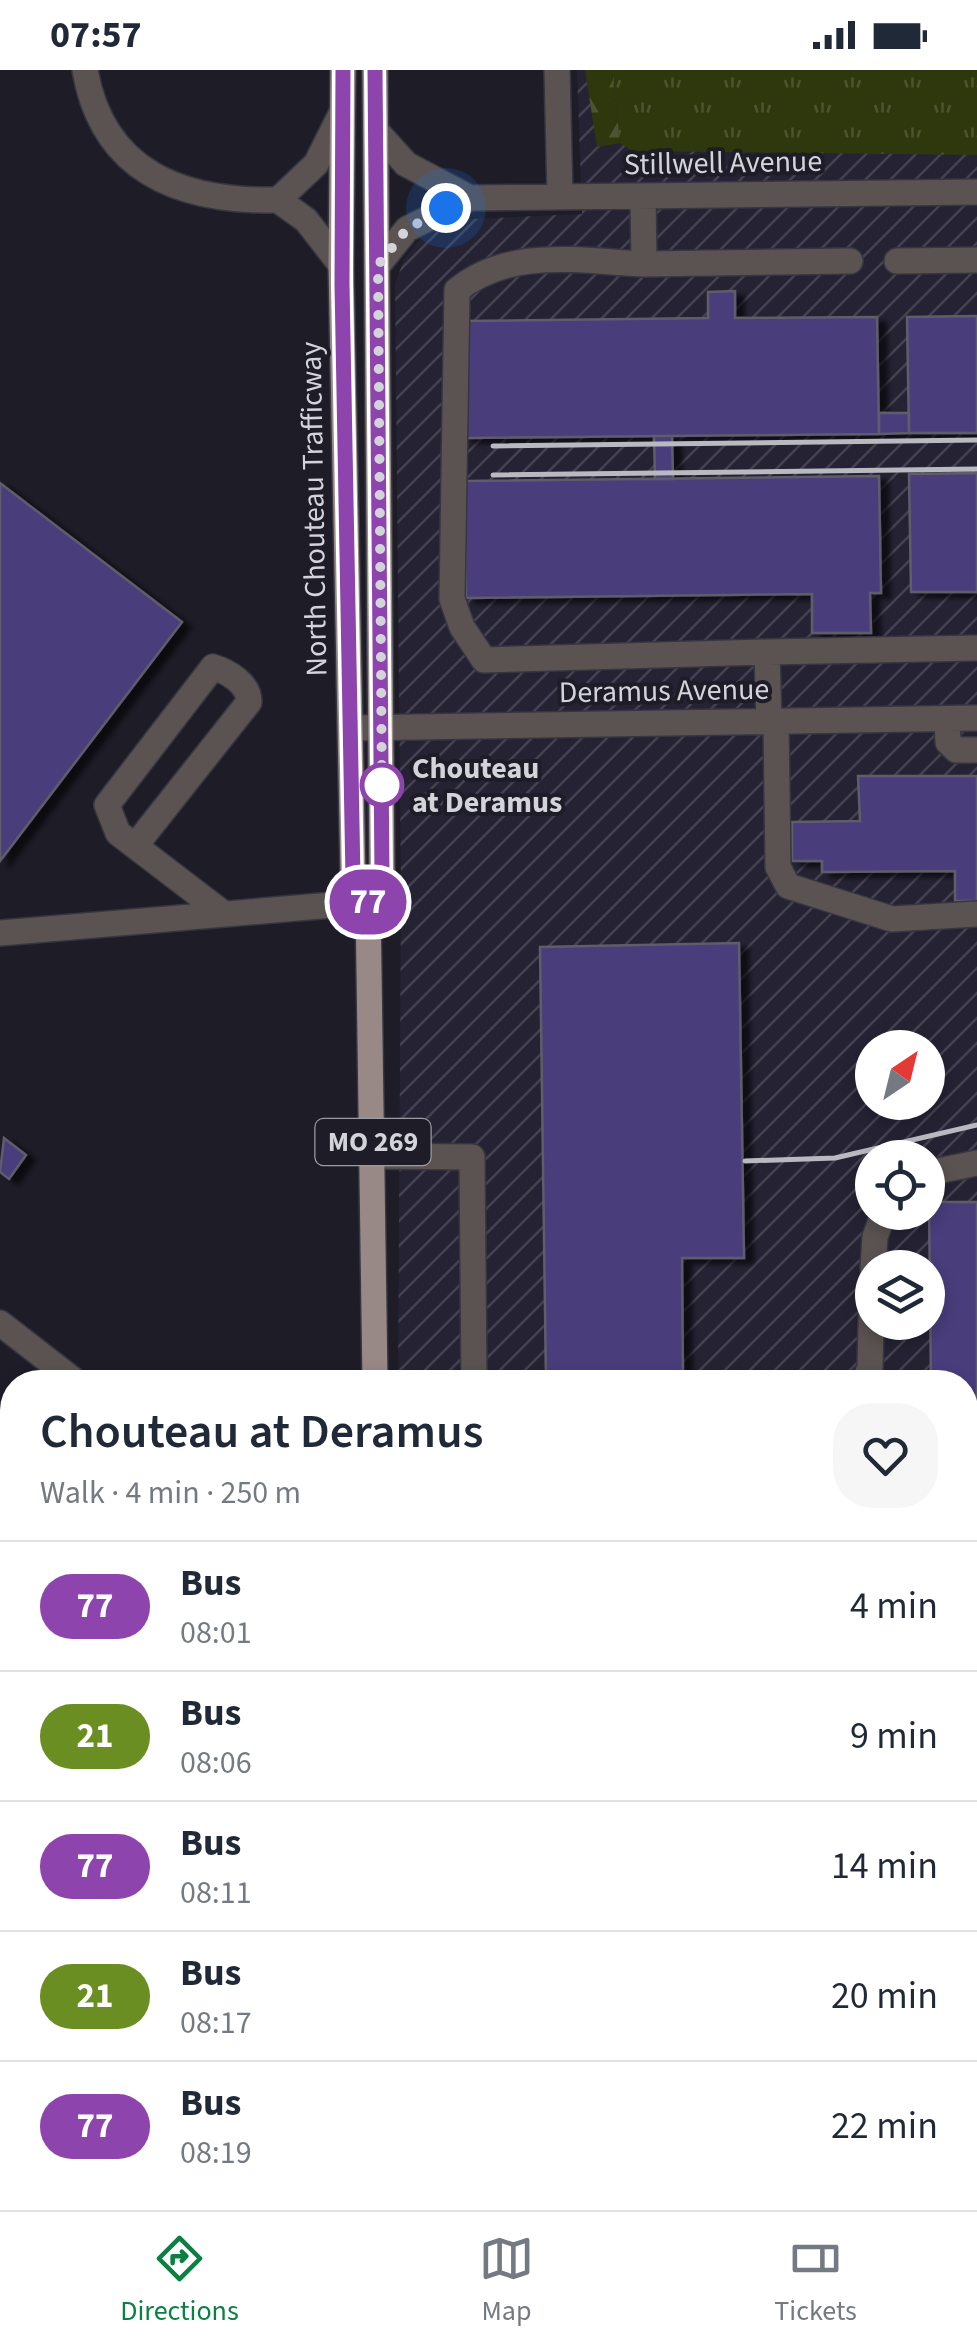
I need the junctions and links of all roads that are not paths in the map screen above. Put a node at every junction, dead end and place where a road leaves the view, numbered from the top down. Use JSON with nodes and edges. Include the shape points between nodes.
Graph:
{"nodes":[{"id":1,"x":85,"y":70,"type":"edge"},
{"id":2,"x":343,"y":70,"type":"edge"},
{"id":3,"x":375,"y":70,"type":"edge"},
{"id":4,"x":558,"y":70,"type":"edge"},
{"id":5,"x":343,"y":110,"type":"junction"},
{"id":6,"x":376,"y":132,"type":"junction"},
{"id":7,"x":977,"y":192,"type":"edge"},
{"id":8,"x":560,"y":196,"type":"junction"},
{"id":9,"x":642,"y":196,"type":"junction"},
{"id":10,"x":470,"y":198,"type":"junction"},
{"id":11,"x":278,"y":200,"type":"junction"},
{"id":12,"x":977,"y":260,"type":"edge"},
{"id":13,"x":897,"y":261,"type":"dead end"},
{"id":14,"x":850,"y":262,"type":"dead end"},
{"id":15,"x":644,"y":264,"type":"junction"},
{"id":16,"x":342,"y":265,"type":"junction"},
{"id":17,"x":378,"y":265,"type":"junction"},
{"id":18,"x":977,"y":648,"type":"edge"},
{"id":19,"x":767,"y":652,"type":"junction"},
{"id":20,"x":977,"y":718,"type":"edge"},
{"id":21,"x":948,"y":719,"type":"junction"},
{"id":22,"x":772,"y":722,"type":"junction"},
{"id":23,"x":352,"y":728,"type":"junction"},
{"id":24,"x":381,"y":728,"type":"junction"},
{"id":25,"x":966,"y":750,"type":"edge"},
{"id":26,"x":135,"y":846,"type":"junction"},
{"id":27,"x":368,"y":902,"type":"junction"},
{"id":28,"x":224,"y":914,"type":"junction"},
{"id":29,"x":977,"y":914,"type":"edge"},
{"id":30,"x":0,"y":934,"type":"edge"},
{"id":31,"x":373,"y":1156,"type":"junction"},
{"id":32,"x":977,"y":1163,"type":"edge"},
{"id":33,"x":945,"y":1170,"type":"edge"},
{"id":34,"x":0,"y":1323,"type":"edge"},
{"id":35,"x":871,"y":1340,"type":"edge"},
{"id":36,"x":61,"y":1370,"type":"edge"},
{"id":37,"x":375,"y":1370,"type":"edge"},
{"id":38,"x":474,"y":1370,"type":"edge"},
{"id":39,"x":869,"y":1370,"type":"edge"}],
"edges":[{"from":1,"to":11,"type":"street","via":[[96,112],[112,137],[166,184],[222,200]]},
{"from":2,"to":5,"type":"main road","name":"North Chouteau Trafficway","number":"MO 269"},
{"from":3,"to":6,"type":"main road","name":"North Chouteau Trafficway","number":"MO 269"},
{"from":4,"to":8,"type":"street"},
{"from":5,"to":11,"type":"street","name":"North Chouteau Trafficway","via":[[316,164]]},
{"from":5,"to":16,"type":"main road","name":"North Chouteau Trafficway","number":"MO 269"},
{"from":6,"to":10,"type":"street","name":"Stillwell Avenue","via":[[406,164]]},
{"from":6,"to":17,"type":"main road","name":"North Chouteau Trafficway","number":"MO 269"},
{"from":7,"to":9,"type":"street","name":"Stillwell Avenue"},
{"from":8,"to":9,"type":"street","name":"Stillwell Avenue"},
{"from":8,"to":10,"type":"street","name":"Stillwell Avenue"},
{"from":9,"to":15,"type":"street"},
{"from":10,"to":17,"type":"street","name":"Stillwell Avenue","via":[[407,229]]},
{"from":11,"to":16,"type":"street","via":[[306,220]]},
{"from":12,"to":13,"type":"street"},
{"from":14,"to":15,"type":"street"},
{"from":15,"to":19,"type":"street","via":[[529,259],[481,271],[457,290],[452,599],[484,660]]},
{"from":16,"to":23,"type":"main road","name":"North Chouteau Trafficway","number":"MO 269"},
{"from":17,"to":24,"type":"main road","name":"North Chouteau Trafficway","number":"MO 269"},
{"from":18,"to":19,"type":"street"},
{"from":19,"to":22,"type":"street"},
{"from":20,"to":21,"type":"street","name":"Deramus Avenue"},
{"from":21,"to":22,"type":"street","name":"Deramus Avenue"},
{"from":21,"to":25,"type":"street","via":[[948,742]]},
{"from":22,"to":24,"type":"street","name":"Deramus Avenue"},
{"from":22,"to":29,"type":"street","via":[[778,868],[788,886],[892,919]]},
{"from":23,"to":24,"type":"street","name":"Deramus Avenue"},
{"from":23,"to":27,"type":"main road","name":"North Chouteau Trafficway","number":"MO 269","via":[[353,878]]},
{"from":24,"to":27,"type":"main road","name":"North Chouteau Trafficway","number":"MO 269","via":[[382,876]]},
{"from":26,"to":26,"type":"street","via":[[248,702],[249,692],[221,669],[213,667],[107,805],[118,833]]},
{"from":26,"to":28,"type":"street"},
{"from":27,"to":28,"type":"street"},
{"from":27,"to":31,"type":"main road","name":"North Chouteau Trafficway","number":"MO 269"},
{"from":28,"to":30,"type":"street"},
{"from":31,"to":37,"type":"main road","name":"North Chouteau Trafficway","number":"MO 269"},
{"from":31,"to":38,"type":"street","via":[[472,1157]]},
{"from":32,"to":33,"type":"street"},
{"from":34,"to":36,"type":"street"},
{"from":35,"to":39,"type":"street"}]}
